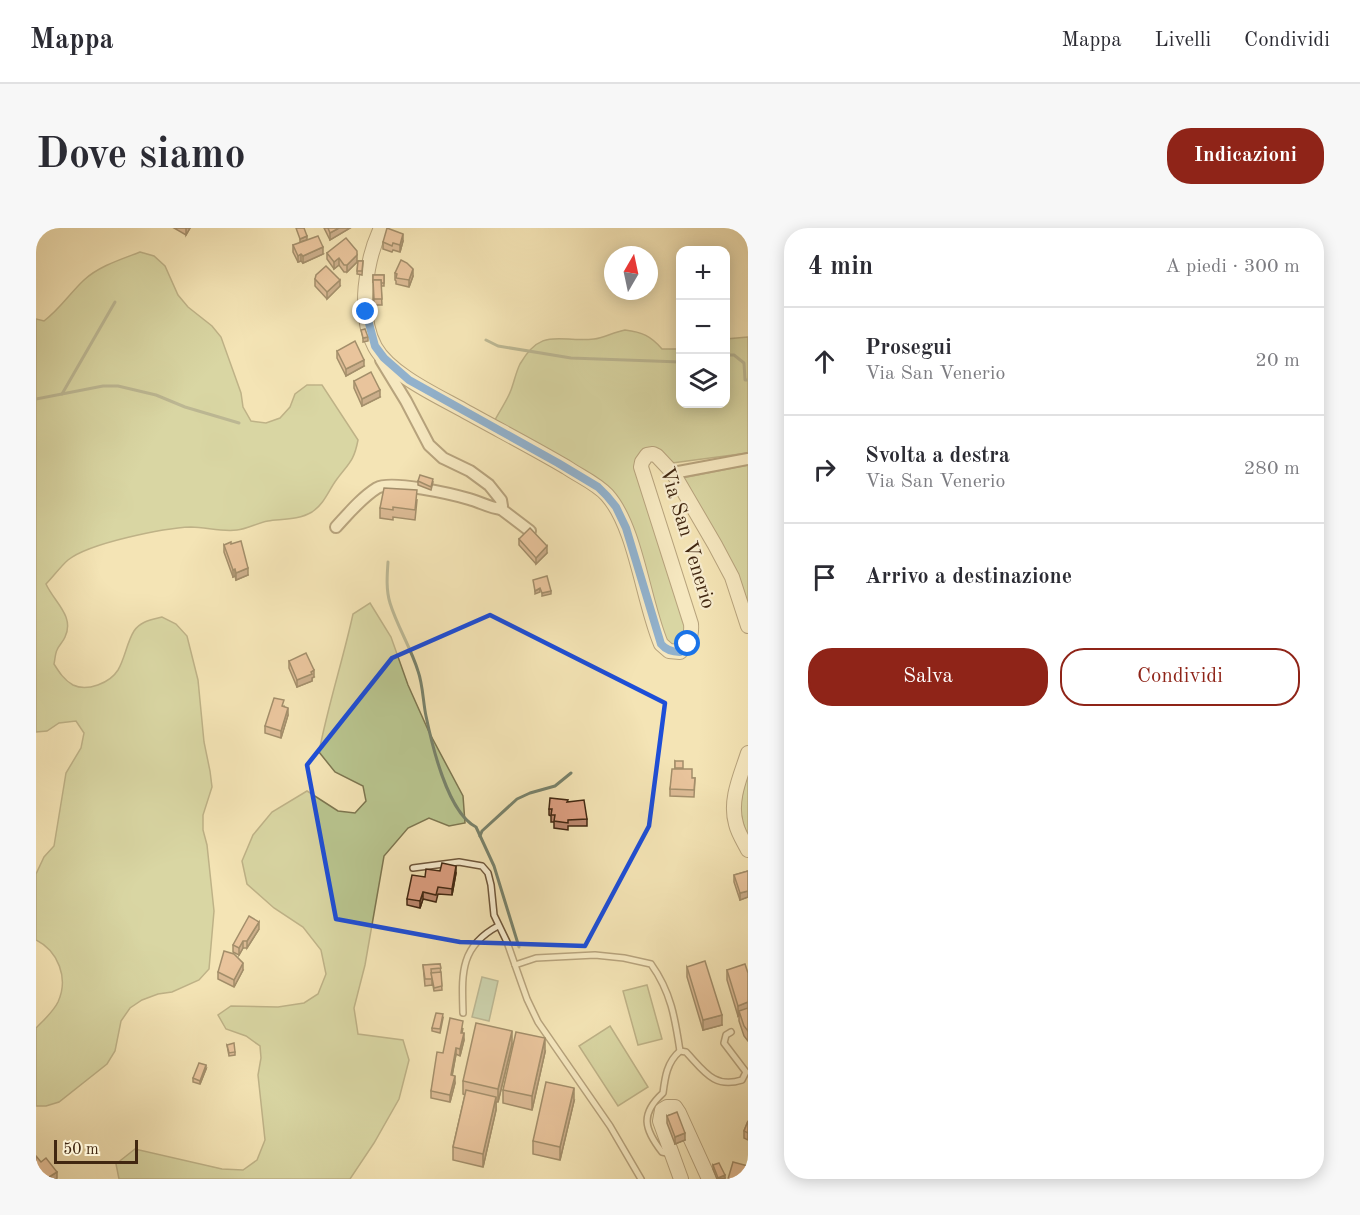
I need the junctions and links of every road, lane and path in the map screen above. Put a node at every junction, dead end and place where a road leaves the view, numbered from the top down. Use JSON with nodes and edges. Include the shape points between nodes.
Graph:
{"nodes":[{"id":1,"x":381,"y":228,"type":"edge"},
{"id":2,"x":375,"y":346,"type":"junction"},
{"id":3,"x":748,"y":459,"type":"edge"},
{"id":4,"x":673,"y":473,"type":"junction"},
{"id":5,"x":501,"y":509,"type":"junction"},
{"id":6,"x":336,"y":527,"type":"dead end"},
{"id":7,"x":530,"y":531,"type":"edge"},
{"id":8,"x":748,"y":627,"type":"edge"},
{"id":9,"x":748,"y":753,"type":"edge"},
{"id":10,"x":748,"y":850,"type":"edge"},
{"id":11,"x":413,"y":868,"type":"dead end"},
{"id":12,"x":498,"y":926,"type":"junction"},
{"id":13,"x":515,"y":966,"type":"junction"},
{"id":14,"x":463,"y":1013,"type":"dead end"},
{"id":15,"x":731,"y":1032,"type":"dead end"},
{"id":16,"x":680,"y":1051,"type":"junction"},
{"id":17,"x":673,"y":1154,"type":"junction"},
{"id":18,"x":641,"y":1179,"type":"edge"},
{"id":19,"x":681,"y":1179,"type":"edge"},
{"id":20,"x":709,"y":1179,"type":"edge"}],
"edges":[{"from":1,"to":2,"type":"street","name":"Via San Venerio","via":[[366,272],[366,312]]},
{"from":2,"to":4,"type":"street","name":"Via San Venerio","via":[[409,380],[558,463],[607,496],[626,528],[656,633],[664,648],[680,652],[688,644],[691,624],[642,462],[653,454]]},
{"from":2,"to":5,"type":"street","via":[[429,446],[489,485],[501,500]]},
{"from":3,"to":4,"type":"street"},
{"from":4,"to":8,"type":"street","name":"Via San Venerio","via":[[732,577]]},
{"from":5,"to":6,"type":"street","via":[[470,499],[389,485],[378,488]]},
{"from":5,"to":7,"type":"street"},
{"from":9,"to":10,"type":"street","via":[[734,809]]},
{"from":11,"to":12,"type":"lane","via":[[459,862],[482,866],[488,873]]},
{"from":12,"to":13,"type":"lane"},
{"from":12,"to":14,"type":"lane","via":[[482,935],[467,958],[462,972]]},
{"from":13,"to":16,"type":"lane","via":[[536,958],[595,955],[651,964],[670,1001]]},
{"from":13,"to":18,"type":"lane","via":[[538,1022],[610,1126]]},
{"from":15,"to":16,"type":"lane","via":[[724,1043],[747,1072],[742,1080],[718,1082],[686,1052]]},
{"from":16,"to":17,"type":"lane","via":[[672,1058],[663,1093],[646,1117],[650,1137],[662,1152]]},
{"from":17,"to":19,"type":"street"},
{"from":17,"to":20,"type":"street","via":[[660,1121],[662,1110],[667,1107],[675,1107],[679,1113]]}]}
